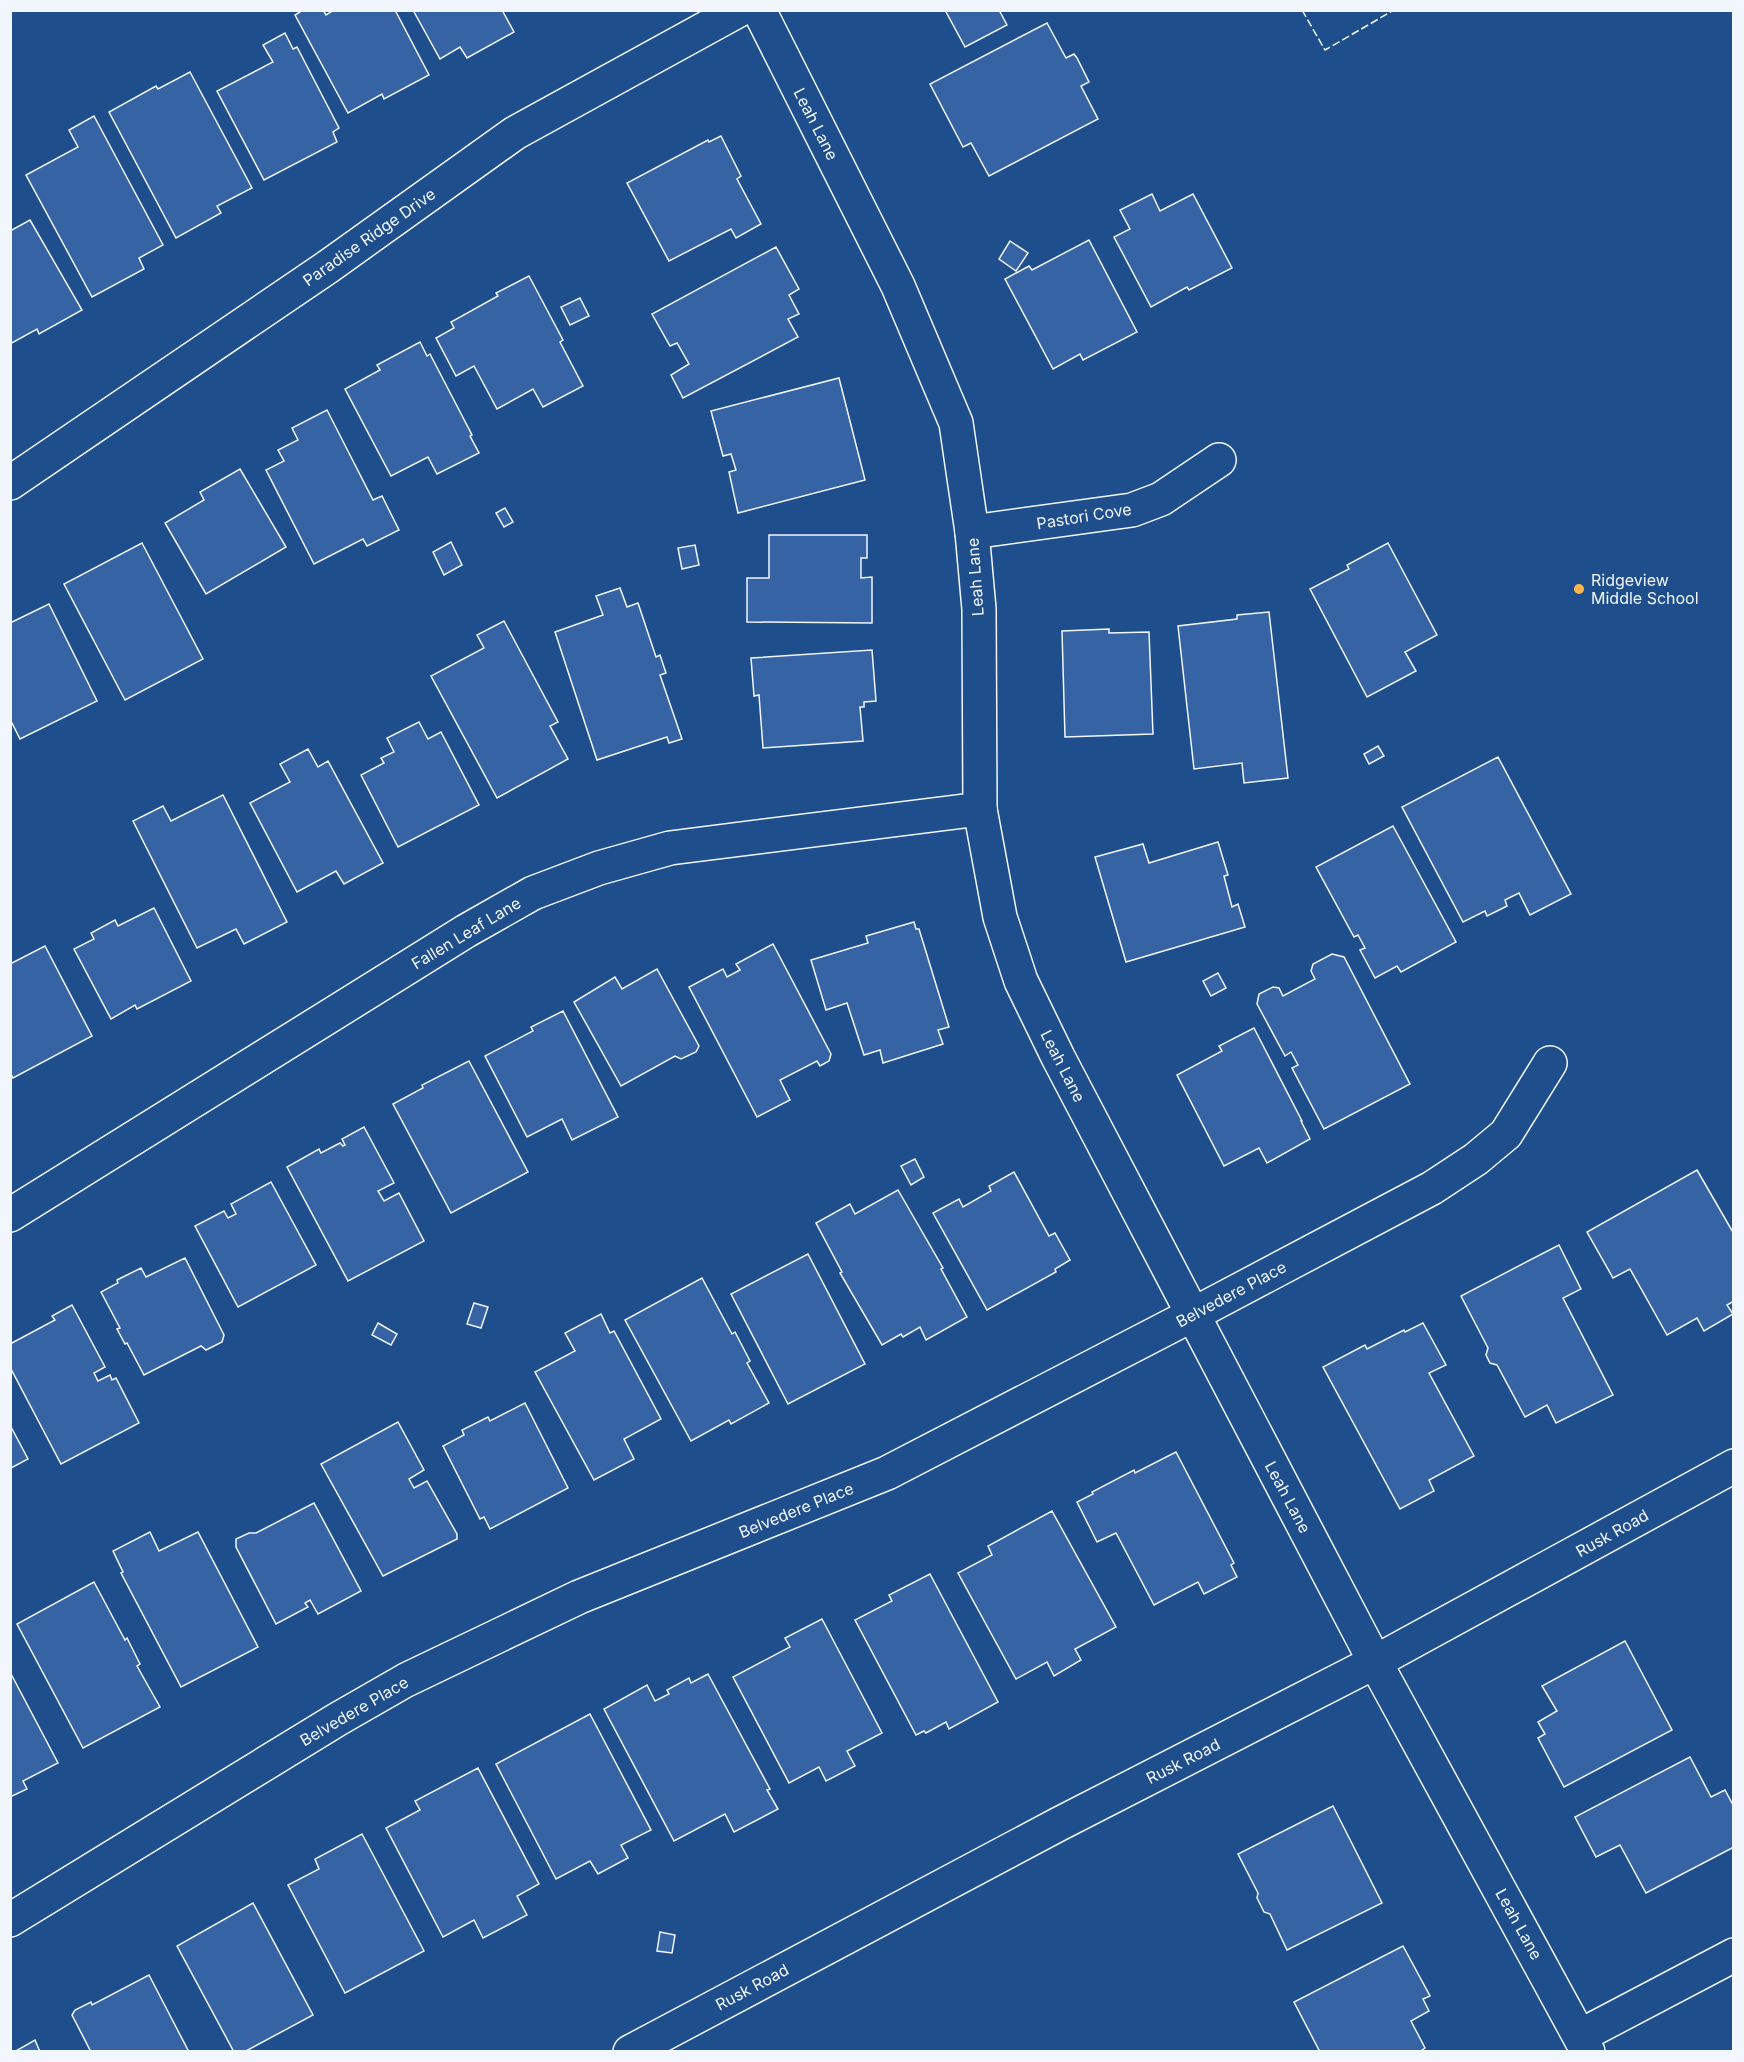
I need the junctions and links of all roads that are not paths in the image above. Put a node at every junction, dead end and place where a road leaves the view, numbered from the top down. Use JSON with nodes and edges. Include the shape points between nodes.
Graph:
{"nodes":[{"id":1,"x":739,"y":10,"type":"edge"},
{"id":2,"x":759,"y":10,"type":"edge"},
{"id":3,"x":1219,"y":460,"type":"dead end"},
{"id":4,"x":10,"y":483,"type":"edge"},
{"id":5,"x":972,"y":532,"type":"junction"},
{"id":6,"x":980,"y":809,"type":"junction"},
{"id":7,"x":1550,"y":1063,"type":"dead end"},
{"id":8,"x":10,"y":1215,"type":"edge"},
{"id":9,"x":1192,"y":1315,"type":"junction"},
{"id":10,"x":1734,"y":1466,"type":"edge"},
{"id":11,"x":1375,"y":1662,"type":"junction"},
{"id":12,"x":10,"y":1920,"type":"edge"},
{"id":13,"x":1734,"y":1955,"type":"edge"},
{"id":14,"x":1584,"y":2044,"type":"edge"},
{"id":15,"x":630,"y":2052,"type":"edge"}],
"edges":[{"from":1,"to":4,"type":"street","name":"Paradise Ridge Drive","via":[[515,134]]},
{"from":2,"to":5,"type":"street","name":"Leah Lane","via":[[898,286],[956,423]]},
{"from":3,"to":5,"type":"street","name":"Pastori Cove","via":[[1161,499],[1132,510]]},
{"from":5,"to":6,"type":"street","name":"Leah Lane","via":[[979,609]]},
{"from":6,"to":8,"type":"street","name":"Fallen Leaf Lane","via":[[670,848],[599,868],[533,893]]},
{"from":6,"to":9,"type":"street","name":"Leah Lane","via":[[1000,917],[1021,981]]},
{"from":7,"to":9,"type":"street","name":"Belvedere Place","via":[[1506,1134],[1476,1159],[1432,1188]]},
{"from":9,"to":11,"type":"street","name":"Leah Lane"},
{"from":9,"to":12,"type":"street","name":"Belvedere Place","via":[[887,1473],[579,1597],[406,1680]]},
{"from":10,"to":11,"type":"street","name":"Rusk Road"},
{"from":11,"to":14,"type":"street","name":"Leah Lane"},
{"from":11,"to":15,"type":"street","name":"Rusk Road","via":[[1059,1824]]},
{"from":13,"to":14,"type":"street"}]}
